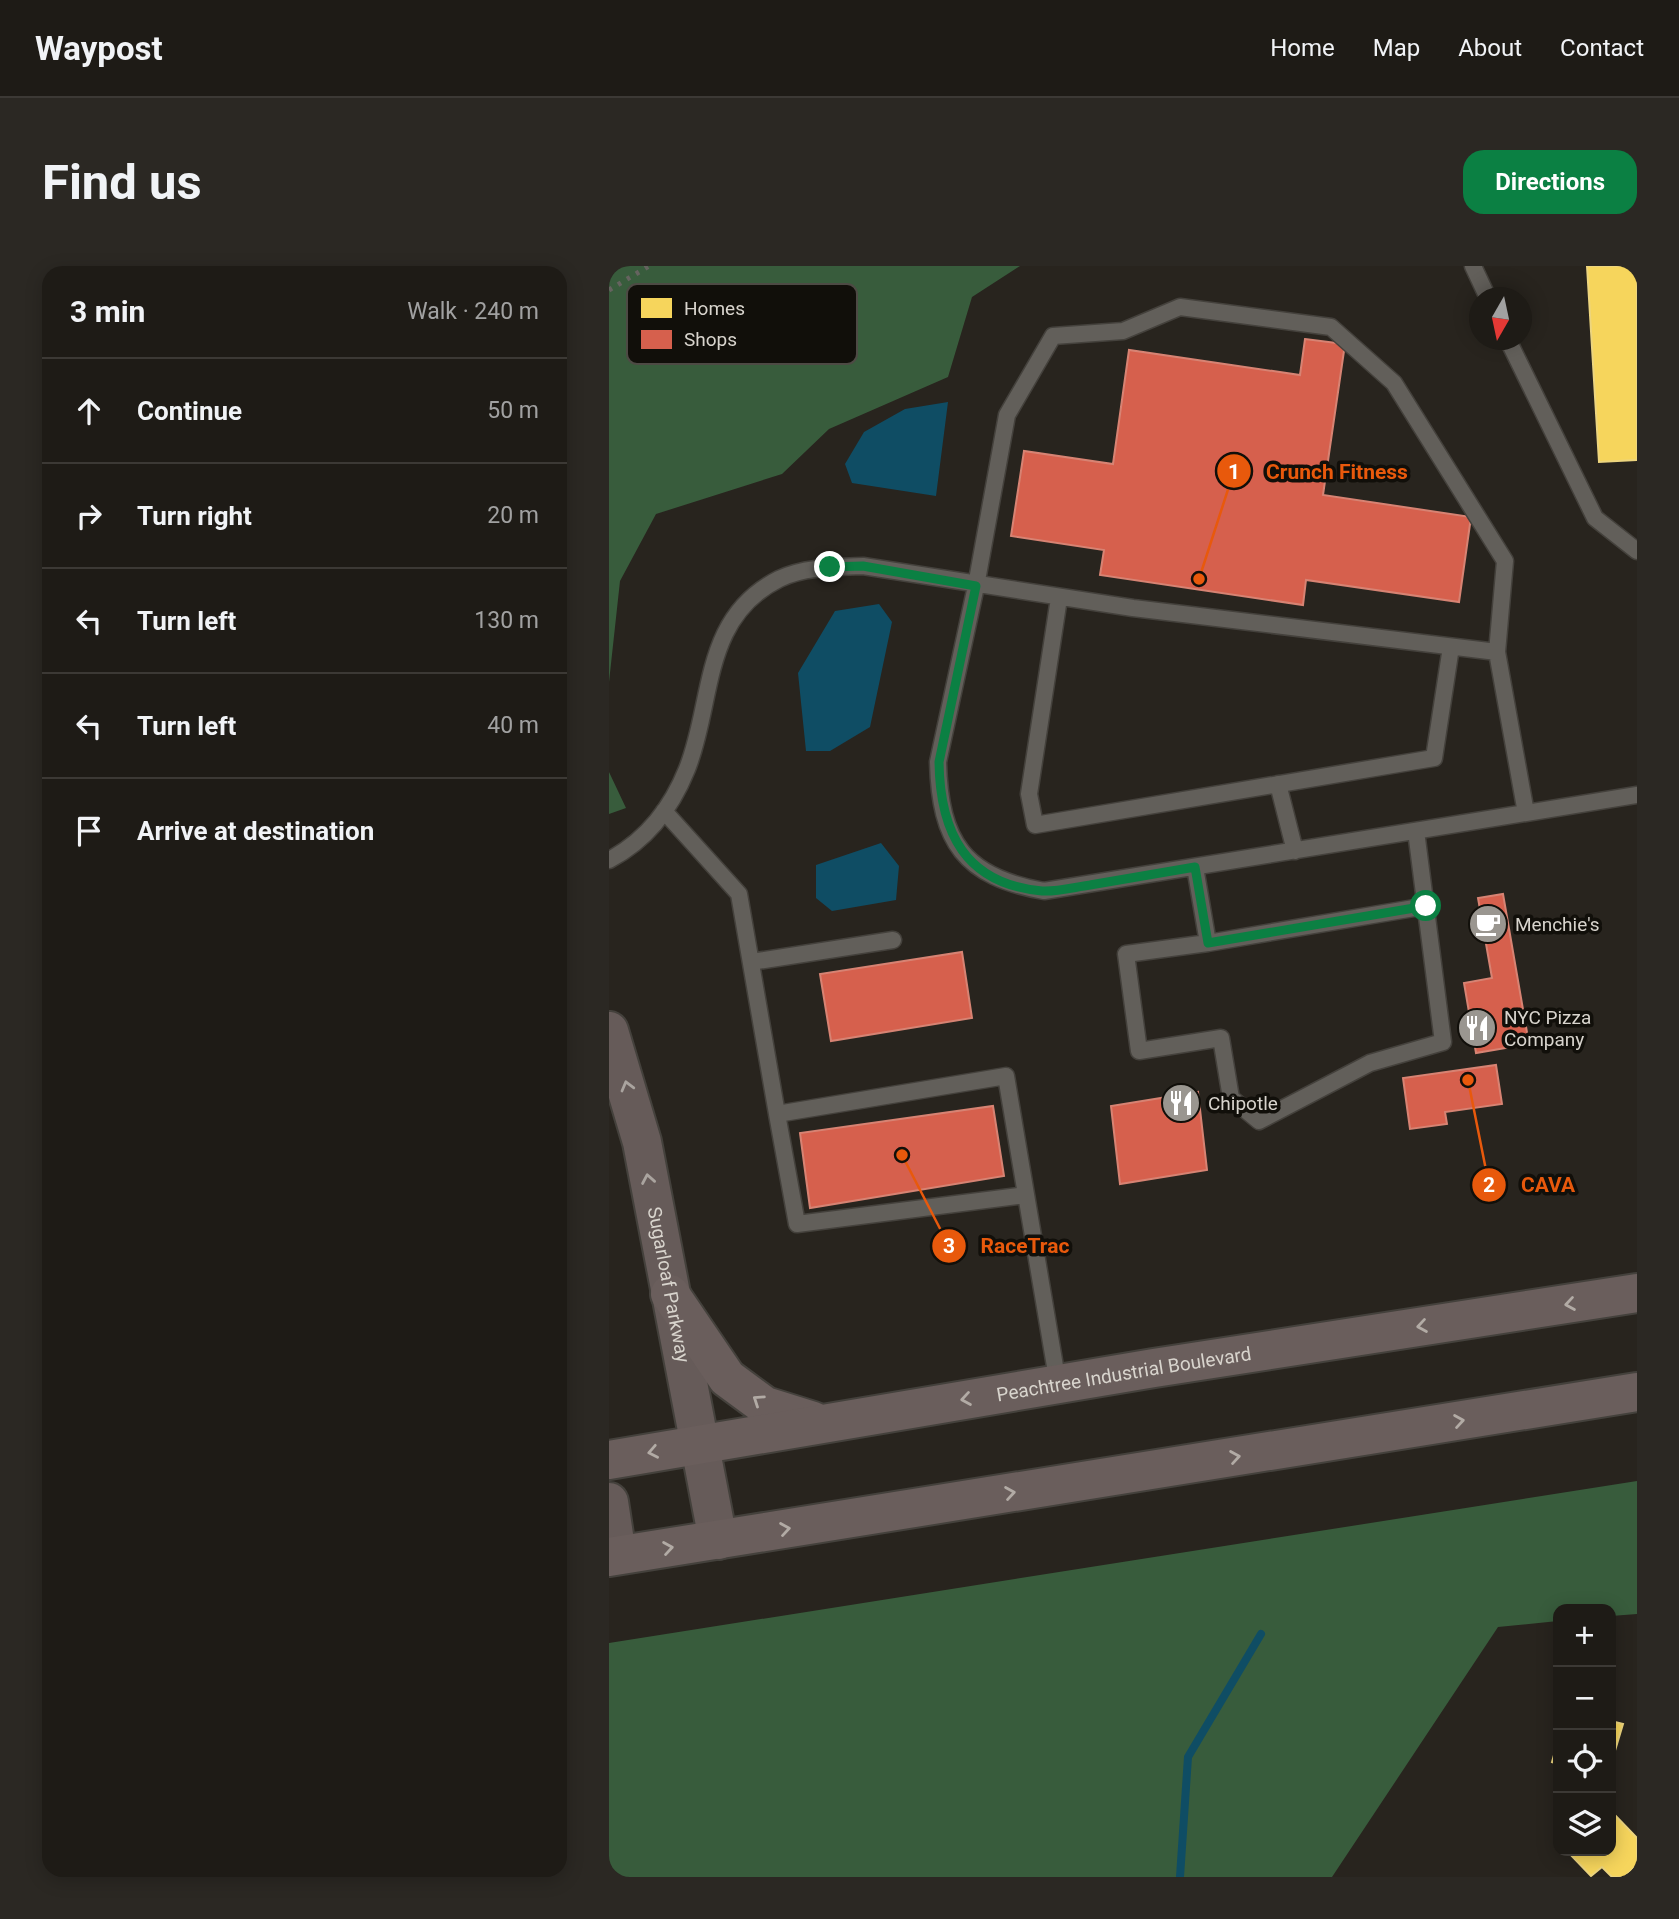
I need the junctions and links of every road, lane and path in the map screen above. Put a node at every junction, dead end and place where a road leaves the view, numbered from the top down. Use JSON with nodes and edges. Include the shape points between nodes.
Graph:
{"nodes":[{"id":1,"x":1472,"y":266,"type":"edge"},
{"id":2,"x":1482,"y":287,"type":"edge"},
{"id":3,"x":1513,"y":350,"type":"edge"},
{"id":4,"x":1637,"y":551,"type":"edge"},
{"id":5,"x":976,"y":586,"type":"junction"},
{"id":6,"x":1059,"y":598,"type":"junction"},
{"id":7,"x":1451,"y":647,"type":"junction"},
{"id":8,"x":1497,"y":652,"type":"junction"},
{"id":9,"x":1278,"y":784,"type":"junction"},
{"id":10,"x":1637,"y":794,"type":"edge"},
{"id":11,"x":664,"y":811,"type":"junction"},
{"id":12,"x":1526,"y":813,"type":"junction"},
{"id":13,"x":1416,"y":831,"type":"junction"},
{"id":14,"x":1295,"y":851,"type":"junction"},
{"id":15,"x":609,"y":860,"type":"edge"},
{"id":16,"x":1195,"y":867,"type":"junction"},
{"id":17,"x":1426,"y":906,"type":"junction"},
{"id":18,"x":893,"y":940,"type":"dead end"},
{"id":19,"x":1208,"y":943,"type":"junction"},
{"id":20,"x":751,"y":962,"type":"junction"},
{"id":21,"x":609,"y":1031,"type":"edge"},
{"id":22,"x":777,"y":1114,"type":"junction"},
{"id":23,"x":1026,"y":1195,"type":"junction"},
{"id":24,"x":1630,"y":1290,"type":"edge"},
{"id":25,"x":670,"y":1294,"type":"junction"},
{"id":26,"x":1058,"y":1384,"type":"junction"},
{"id":27,"x":1637,"y":1392,"type":"edge"},
{"id":28,"x":821,"y":1423,"type":"junction"},
{"id":29,"x":697,"y":1444,"type":"junction"},
{"id":30,"x":609,"y":1460,"type":"edge"},
{"id":31,"x":609,"y":1502,"type":"edge"},
{"id":32,"x":718,"y":1540,"type":"junction"},
{"id":33,"x":613,"y":1556,"type":"edge"}],
"edges":[{"from":1,"to":2,"type":"lane"},
{"from":3,"to":4,"type":"lane","via":[[1595,519]]},
{"from":5,"to":6,"type":"lane"},
{"from":5,"to":8,"type":"lane","via":[[1007,415],[1053,336],[1123,331],[1180,307],[1331,327],[1394,383],[1505,561]]},
{"from":5,"to":11,"type":"lane","via":[[863,566],[830,567],[779,579],[745,605],[717,646],[687,769]]},
{"from":5,"to":16,"type":"lane","via":[[939,762],[939,790],[959,850],[986,874],[1014,886],[1044,891]]},
{"from":6,"to":7,"type":"lane"},
{"from":6,"to":9,"type":"lane","via":[[1029,794],[1035,825]]},
{"from":7,"to":8,"type":"lane"},
{"from":7,"to":9,"type":"lane","via":[[1434,758]]},
{"from":8,"to":12,"type":"lane"},
{"from":9,"to":14,"type":"lane"},
{"from":10,"to":12,"type":"lane"},
{"from":11,"to":15,"type":"lane","via":[[655,827],[632,848]]},
{"from":11,"to":20,"type":"lane","via":[[739,894]]},
{"from":12,"to":13,"type":"lane"},
{"from":13,"to":14,"type":"lane"},
{"from":13,"to":17,"type":"lane"},
{"from":14,"to":16,"type":"lane"},
{"from":16,"to":19,"type":"lane"},
{"from":17,"to":19,"type":"lane"},
{"from":17,"to":19,"type":"lane","via":[[1443,1042],[1370,1063],[1259,1121],[1231,1098],[1221,1038],[1139,1051],[1126,954]]},
{"from":18,"to":20,"type":"lane"},
{"from":20,"to":22,"type":"lane"},
{"from":25,"to":21,"type":"main road","name":"Sugarloaf Parkway","one_way":true,"via":[[642,1142]]},
{"from":22,"to":23,"type":"lane","via":[[797,1224]]},
{"from":22,"to":23,"type":"lane","via":[[1006,1076]]},
{"from":23,"to":26,"type":"lane"},
{"from":24,"to":26,"type":"highway","name":"Peachtree Industrial Boulevard","one_way":true},
{"from":28,"to":25,"type":"highway","one_way":true,"via":[[765,1406],[727,1378]]},
{"from":25,"to":29,"type":"main road","name":"Sugarloaf Parkway"},
{"from":26,"to":28,"type":"highway","name":"Peachtree Industrial Boulevard","one_way":true},
{"from":32,"to":27,"type":"highway","one_way":true},
{"from":28,"to":29,"type":"highway","name":"Peachtree Industrial Boulevard"},
{"from":29,"to":30,"type":"highway","name":"Peachtree Industrial Boulevard","one_way":true},
{"from":29,"to":32,"type":"main road","name":"Sugarloaf Parkway"},
{"from":31,"to":33,"type":"main road"},
{"from":33,"to":32,"type":"highway","one_way":true}]}
